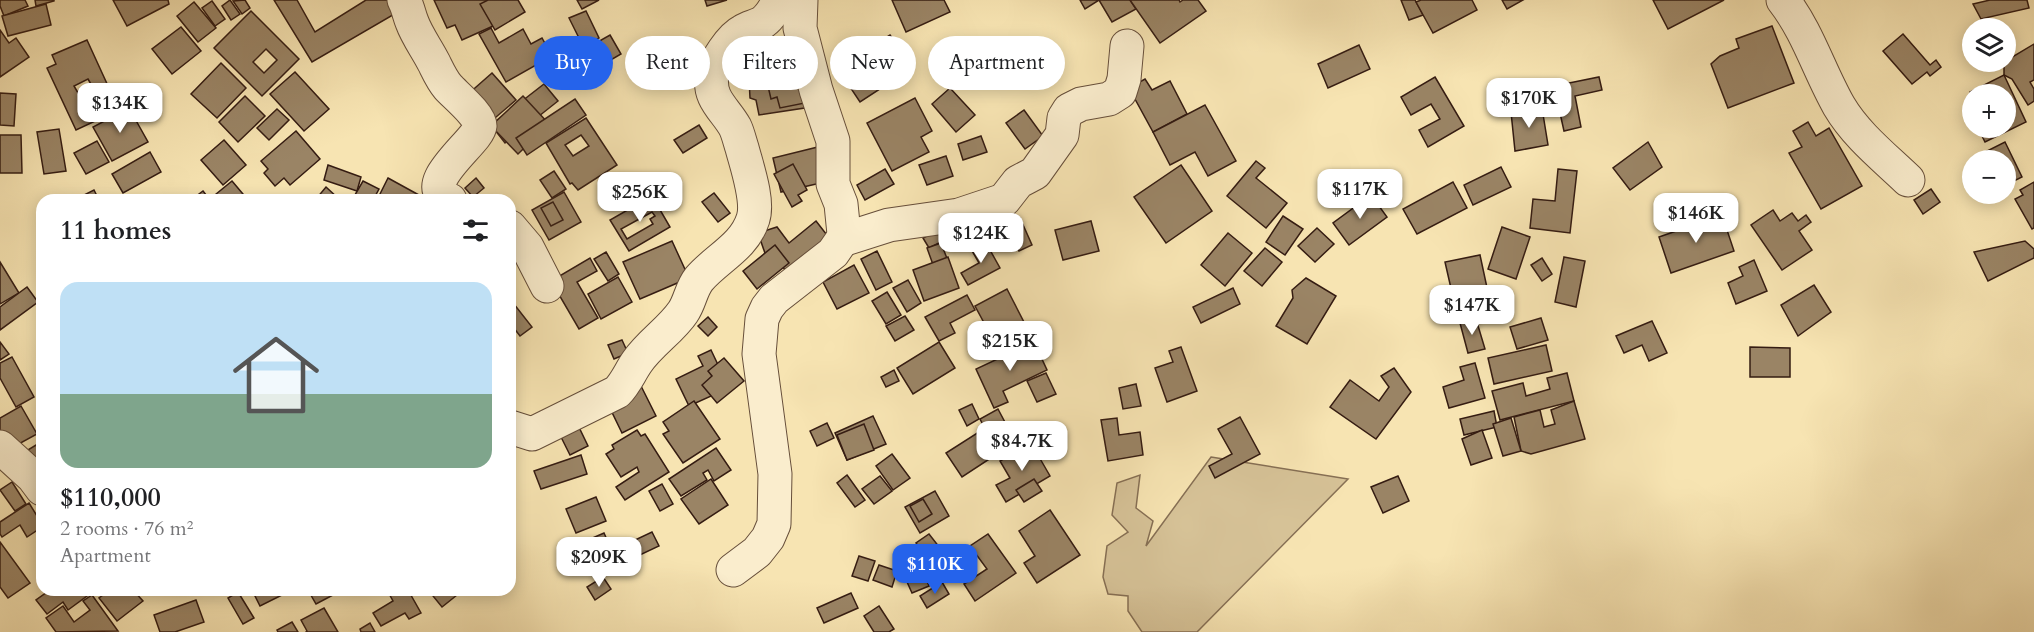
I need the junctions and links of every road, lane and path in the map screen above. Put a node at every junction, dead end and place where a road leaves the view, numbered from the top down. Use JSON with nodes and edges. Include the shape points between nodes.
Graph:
{"nodes":[{"id":1,"x":404,"y":0,"type":"edge"},
{"id":2,"x":779,"y":0,"type":"edge"},
{"id":3,"x":801,"y":0,"type":"edge"},
{"id":4,"x":1783,"y":0,"type":"edge"},
{"id":5,"x":1127,"y":46,"type":"dead end"},
{"id":6,"x":1908,"y":180,"type":"dead end"},
{"id":7,"x":442,"y":194,"type":"edge"},
{"id":8,"x":516,"y":234,"type":"edge"},
{"id":9,"x":842,"y":240,"type":"junction"},
{"id":10,"x":547,"y":286,"type":"dead end"},
{"id":11,"x":516,"y":429,"type":"edge"},
{"id":12,"x":0,"y":447,"type":"edge"},
{"id":13,"x":36,"y":481,"type":"edge"},
{"id":14,"x":733,"y":570,"type":"dead end"}],
"edges":[{"from":1,"to":7,"type":"street","via":[[412,24],[446,84],[480,123],[440,180]]},
{"from":2,"to":11,"type":"street","via":[[769,17],[734,38],[712,73],[717,104],[735,127],[742,148],[755,205],[748,232],[700,279],[682,314],[636,363],[617,392],[532,434]]},
{"from":3,"to":9,"type":"street","via":[[800,28],[833,141],[832,169],[841,204]]},
{"from":4,"to":6,"type":"street","via":[[1806,34],[1839,106],[1862,136]]},
{"from":5,"to":9,"type":"street","via":[[1120,92],[1069,110],[1062,135],[1035,173],[1018,182],[1004,200],[959,215],[889,225]]},
{"from":8,"to":10,"type":"street"},
{"from":9,"to":14,"type":"street","via":[[833,253],[774,299],[762,319],[759,354],[775,474],[774,524],[757,552]]},
{"from":12,"to":13,"type":"street"}]}
